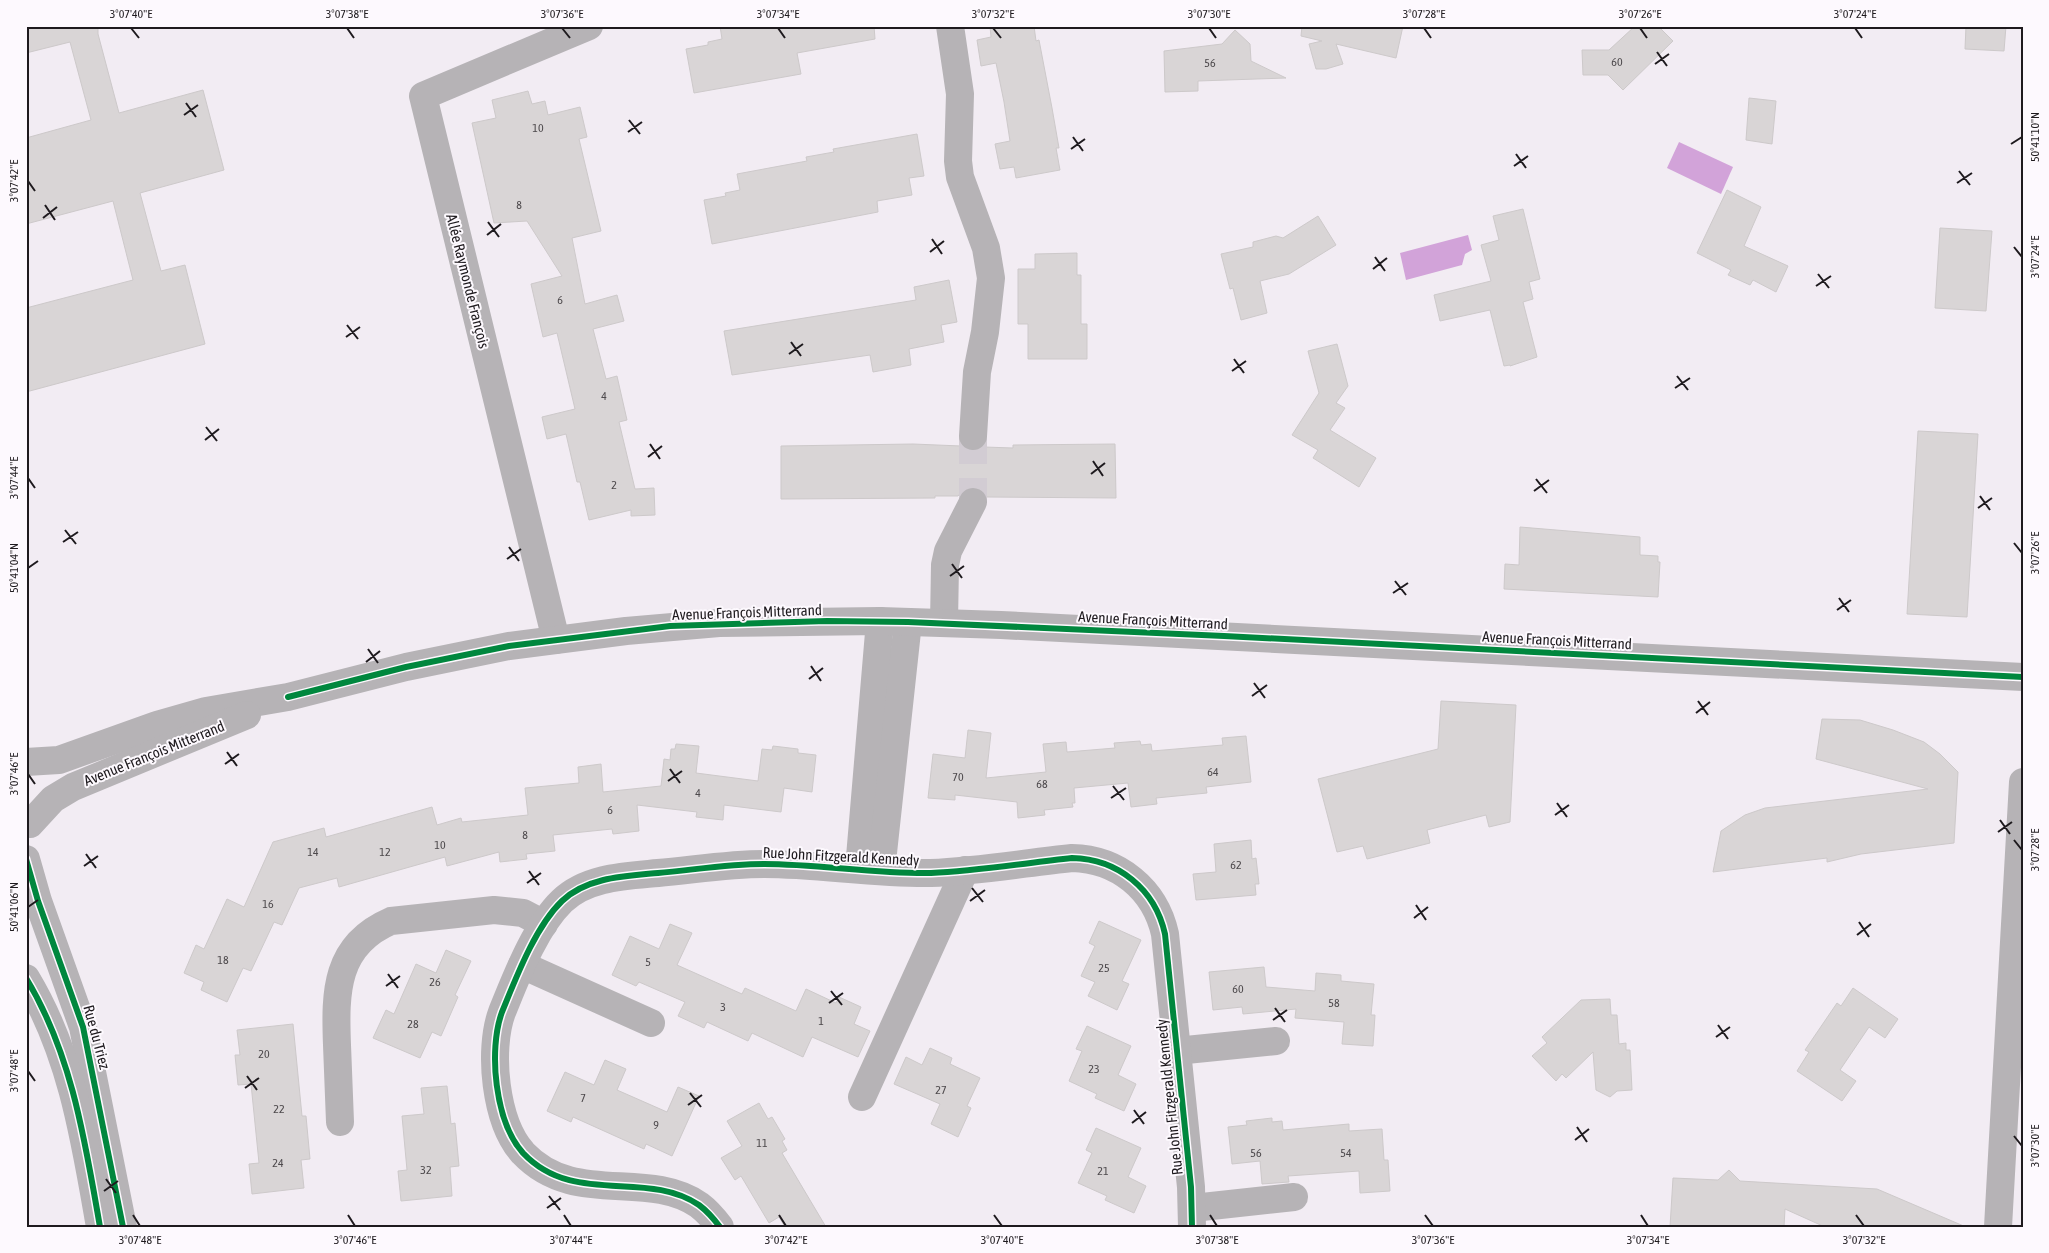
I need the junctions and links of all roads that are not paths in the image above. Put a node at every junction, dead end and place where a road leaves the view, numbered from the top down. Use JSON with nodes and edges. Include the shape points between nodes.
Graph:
{"nodes":[{"id":1,"x":588,"y":26,"type":"edge"},
{"id":2,"x":950,"y":26,"type":"edge"},
{"id":3,"x":973,"y":436,"type":"tunnel mouth"},
{"id":4,"x":973,"y":502,"type":"tunnel mouth"},
{"id":5,"x":880,"y":621,"type":"junction"},
{"id":6,"x":908,"y":622,"type":"junction"},
{"id":7,"x":944,"y":623,"type":"junction"},
{"id":8,"x":556,"y":640,"type":"junction"},
{"id":9,"x":2023,"y":677,"type":"edge"},
{"id":10,"x":288,"y":697,"type":"junction"},
{"id":11,"x":26,"y":762,"type":"edge"},
{"id":12,"x":2023,"y":782,"type":"edge"},
{"id":13,"x":26,"y":792,"type":"edge"},
{"id":14,"x":28,"y":832,"type":"edge"},
{"id":15,"x":26,"y":859,"type":"edge"},
{"id":16,"x":870,"y":870,"type":"junction"},
{"id":17,"x":965,"y":870,"type":"junction"},
{"id":18,"x":544,"y":924,"type":"junction"},
{"id":19,"x":522,"y":965,"type":"junction"},
{"id":20,"x":26,"y":978,"type":"edge"},
{"id":21,"x":651,"y":1023,"type":"dead end"},
{"id":22,"x":1276,"y":1041,"type":"dead end"},
{"id":23,"x":1176,"y":1051,"type":"junction"},
{"id":24,"x":862,"y":1097,"type":"dead end"},
{"id":25,"x":340,"y":1122,"type":"dead end"},
{"id":26,"x":1294,"y":1198,"type":"dead end"},
{"id":27,"x":1192,"y":1217,"type":"edge"},
{"id":28,"x":100,"y":1227,"type":"edge"},
{"id":29,"x":123,"y":1227,"type":"edge"},
{"id":30,"x":720,"y":1227,"type":"edge"},
{"id":31,"x":1998,"y":1227,"type":"edge"}],
"edges":[{"from":1,"to":8,"type":"street","name":"Allée Raymonde François","via":[[423,96]]},
{"from":2,"to":3,"type":"street","via":[[960,94],[960,177],[986,248],[992,278],[977,372]]},
{"from":4,"to":7,"type":"street","via":[[948,552]]},
{"from":5,"to":6,"type":"street","name":"Avenue François Mitterrand"},
{"from":5,"to":8,"type":"street","name":"Avenue François Mitterrand","via":[[719,623]]},
{"from":5,"to":16,"type":"street","name":"Rue John Fitzgerald Kennedy"},
{"from":6,"to":7,"type":"street","name":"Avenue François Mitterrand"},
{"from":6,"to":16,"type":"street","name":"Rue John Fitzgerald Kennedy"},
{"from":7,"to":9,"type":"street","name":"Avenue François Mitterrand"},
{"from":8,"to":10,"type":"street","name":"Avenue François Mitterrand","via":[[406,666]]},
{"from":10,"to":11,"type":"street","name":"Avenue François Mitterrand","via":[[180,718],[59,760]]},
{"from":10,"to":14,"type":"street","name":"Avenue François Mitterrand","via":[[73,787],[53,799]]},
{"from":12,"to":31,"type":"street"},
{"from":13,"to":14,"type":"street"},
{"from":15,"to":29,"type":"street","name":"Rue du Triez","via":[[83,1027]]},
{"from":16,"to":17,"type":"street","name":"Rue John Fitzgerald Kennedy","via":[[917,873]]},
{"from":16,"to":18,"type":"street","name":"Rue John Fitzgerald Kennedy","via":[[750,864],[623,877],[587,885],[575,892],[562,901]]},
{"from":17,"to":23,"type":"street","name":"Rue John Fitzgerald Kennedy","via":[[1087,858],[1121,871],[1133,880],[1145,891],[1161,918]]},
{"from":17,"to":24,"type":"street"},
{"from":18,"to":19,"type":"street","name":"Rue John Fitzgerald Kennedy"},
{"from":18,"to":25,"type":"street","via":[[523,913],[494,910],[391,920],[360,940],[341,972],[337,998]]},
{"from":19,"to":21,"type":"street"},
{"from":19,"to":30,"type":"street","name":"Rue John Fitzgerald Kennedy","via":[[500,1020],[496,1054],[502,1112],[523,1153],[552,1174],[582,1184],[654,1189],[677,1195],[699,1205]]},
{"from":20,"to":28,"type":"street","via":[[50,1024],[68,1075]]},
{"from":22,"to":23,"type":"street","name":"Rue John Fitzgerald Kennedy"},
{"from":23,"to":27,"type":"street","name":"Rue John Fitzgerald Kennedy"},
{"from":26,"to":27,"type":"street","name":"Rue John Fitzgerald Kennedy"}]}
